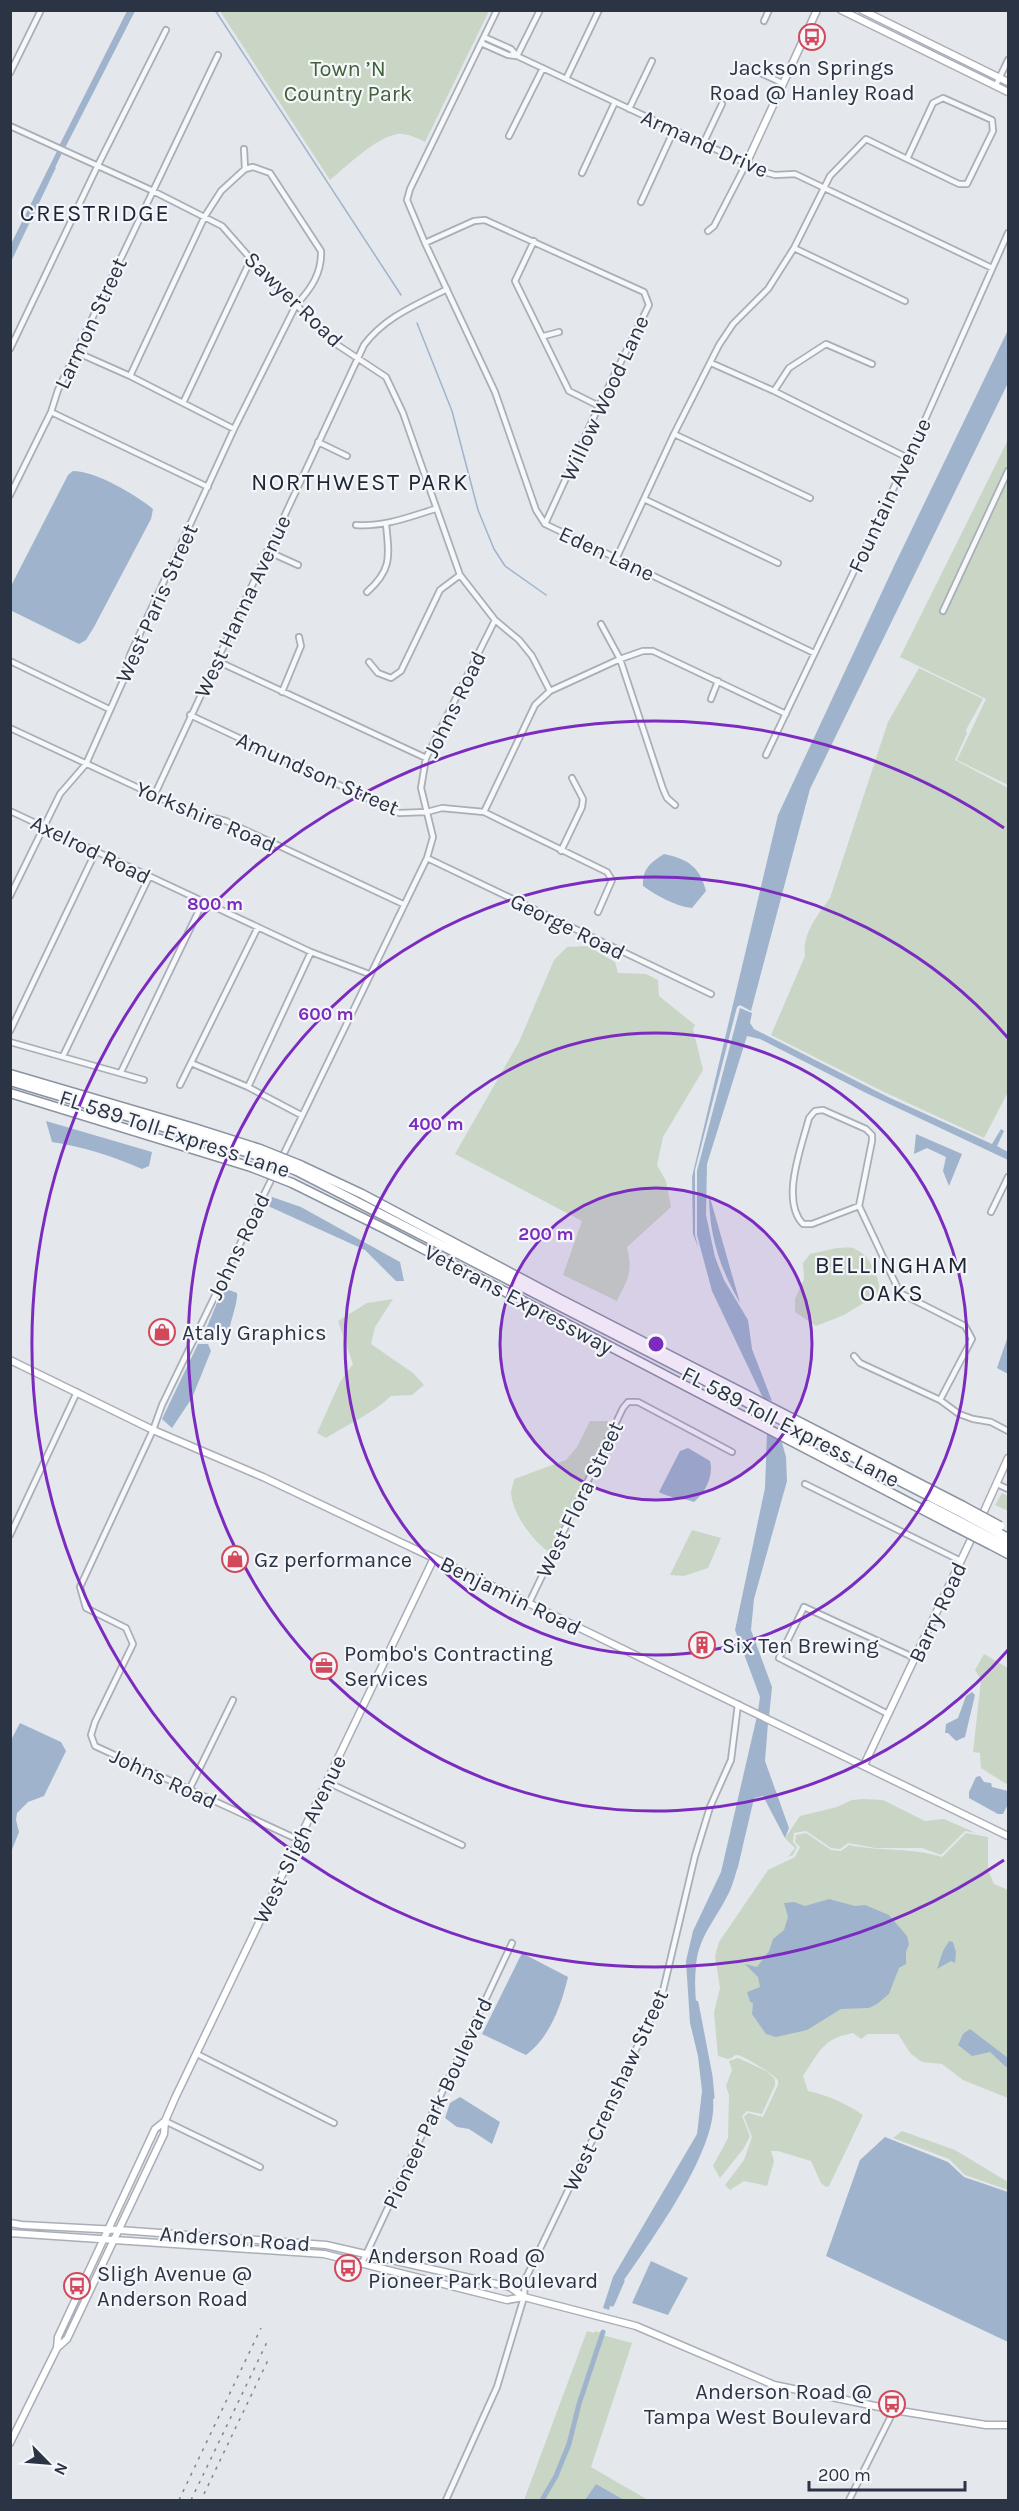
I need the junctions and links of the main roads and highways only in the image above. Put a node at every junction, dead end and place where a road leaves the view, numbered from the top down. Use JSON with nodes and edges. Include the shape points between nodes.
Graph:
{"nodes":[{"id":1,"x":10,"y":1074,"type":"edge"},
{"id":2,"x":10,"y":1081,"type":"edge"},
{"id":3,"x":10,"y":1094,"type":"edge"},
{"id":4,"x":258,"y":1152,"type":"junction"},
{"id":5,"x":958,"y":1516,"type":"junction"},
{"id":6,"x":1008,"y":1530,"type":"edge"},
{"id":7,"x":995,"y":1535,"type":"junction"},
{"id":8,"x":1008,"y":1538,"type":"edge"},
{"id":9,"x":1008,"y":1547,"type":"edge"},
{"id":10,"x":1008,"y":1554,"type":"edge"}],
"edges":[{"from":1,"to":4,"type":"highway","name":"Veterans Expressway"},
{"from":2,"to":4,"type":"highway","name":"FL 589 Toll Express Lane"},
{"from":3,"to":5,"type":"highway","name":"Veterans Expressway","bridge":true,"via":[[292,1183],[837,1465]]},
{"from":4,"to":5,"type":"highway","name":"Veterans Expressway","bridge":true,"via":[[362,1194],[791,1422]]},
{"from":5,"to":7,"type":"highway","name":"Veterans Expressway","bridge":true},
{"from":5,"to":7,"type":"highway","name":"Veterans Expressway","bridge":true},
{"from":6,"to":7,"type":"highway","name":"Veterans Expressway"},
{"from":7,"to":8,"type":"highway"},
{"from":7,"to":9,"type":"highway"},
{"from":7,"to":10,"type":"highway","name":"Veterans Expressway"}]}
